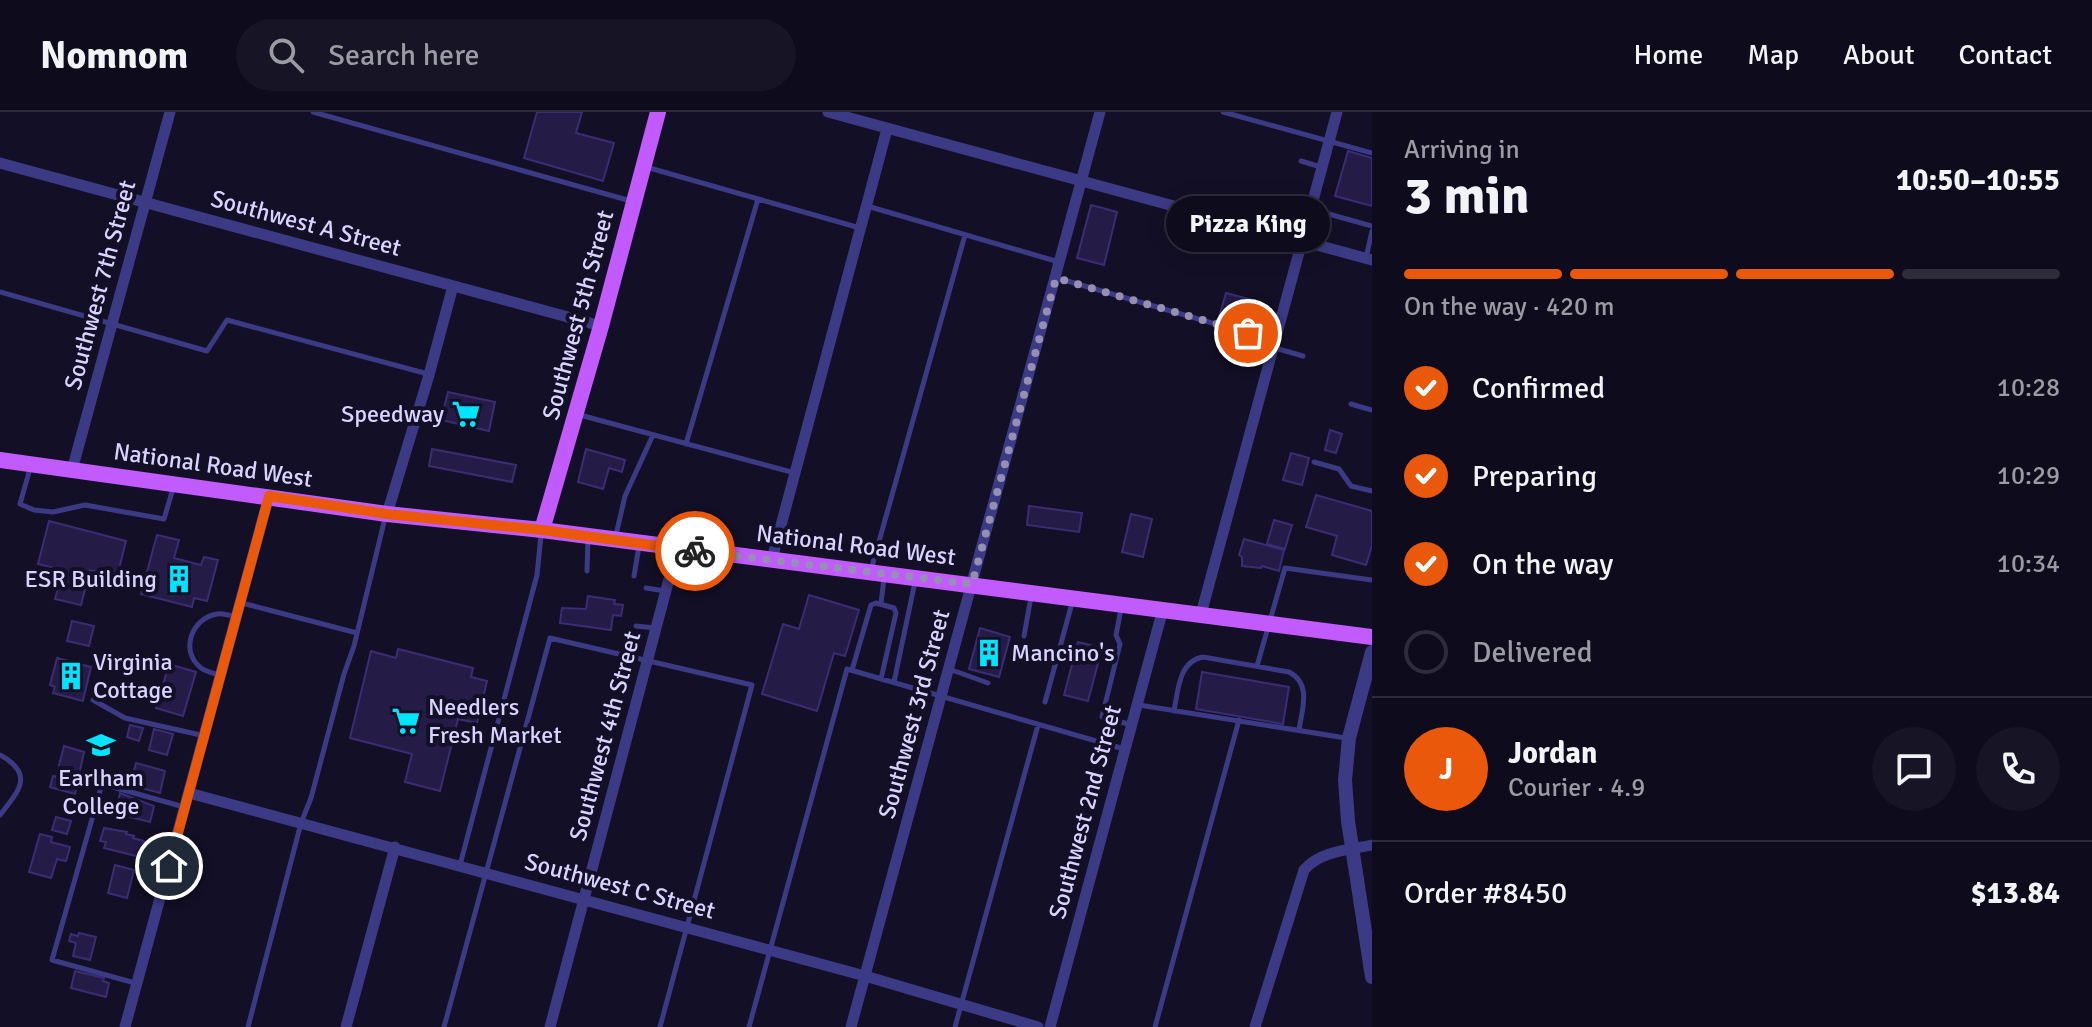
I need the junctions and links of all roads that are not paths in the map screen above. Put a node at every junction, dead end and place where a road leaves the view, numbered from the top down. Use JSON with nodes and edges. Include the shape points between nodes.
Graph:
{"nodes":[{"id":1,"x":170,"y":112,"type":"edge"},
{"id":2,"x":313,"y":112,"type":"edge"},
{"id":3,"x":658,"y":112,"type":"edge"},
{"id":4,"x":828,"y":112,"type":"edge"},
{"id":5,"x":1100,"y":112,"type":"edge"},
{"id":6,"x":1223,"y":112,"type":"edge"},
{"id":7,"x":1337,"y":112,"type":"edge"},
{"id":8,"x":887,"y":129,"type":"junction"},
{"id":9,"x":1329,"y":142,"type":"junction"},
{"id":10,"x":1372,"y":153,"type":"edge"},
{"id":11,"x":1301,"y":161,"type":"dead end"},
{"id":12,"x":0,"y":163,"type":"edge"},
{"id":13,"x":643,"y":166,"type":"junction"},
{"id":14,"x":1322,"y":167,"type":"junction"},
{"id":15,"x":1082,"y":180,"type":"junction"},
{"id":16,"x":758,"y":199,"type":"junction"},
{"id":17,"x":1290,"y":200,"type":"dead end"},
{"id":18,"x":145,"y":202,"type":"junction"},
{"id":19,"x":634,"y":202,"type":"junction"},
{"id":20,"x":867,"y":206,"type":"junction"},
{"id":21,"x":1311,"y":208,"type":"junction"},
{"id":22,"x":861,"y":228,"type":"junction"},
{"id":23,"x":1372,"y":229,"type":"edge"},
{"id":24,"x":965,"y":235,"type":"junction"},
{"id":25,"x":1302,"y":241,"type":"junction"},
{"id":26,"x":1369,"y":259,"type":"edge"},
{"id":27,"x":1060,"y":263,"type":"junction"},
{"id":28,"x":1056,"y":278,"type":"junction"},
{"id":29,"x":453,"y":286,"type":"junction"},
{"id":30,"x":0,"y":292,"type":"edge"},
{"id":31,"x":112,"y":323,"type":"junction"},
{"id":32,"x":601,"y":326,"type":"junction"},
{"id":33,"x":1274,"y":344,"type":"junction"},
{"id":34,"x":1303,"y":356,"type":"dead end"},
{"id":35,"x":429,"y":375,"type":"junction"},
{"id":36,"x":1351,"y":404,"type":"dead end"},
{"id":37,"x":1372,"y":410,"type":"edge"},
{"id":38,"x":575,"y":414,"type":"junction"},
{"id":39,"x":653,"y":435,"type":"junction"},
{"id":40,"x":686,"y":444,"type":"junction"},
{"id":41,"x":0,"y":460,"type":"edge"},
{"id":42,"x":1314,"y":462,"type":"dead end"},
{"id":43,"x":31,"y":464,"type":"junction"},
{"id":44,"x":72,"y":470,"type":"junction"},
{"id":45,"x":795,"y":473,"type":"junction"},
{"id":46,"x":174,"y":484,"type":"junction"},
{"id":47,"x":1372,"y":491,"type":"edge"},
{"id":48,"x":269,"y":496,"type":"junction"},
{"id":49,"x":387,"y":514,"type":"junction"},
{"id":50,"x":542,"y":530,"type":"junction"},
{"id":51,"x":588,"y":536,"type":"junction"},
{"id":52,"x":615,"y":540,"type":"junction"},
{"id":53,"x":639,"y":544,"type":"junction"},
{"id":54,"x":677,"y":549,"type":"junction"},
{"id":55,"x":772,"y":559,"type":"junction"},
{"id":56,"x":587,"y":571,"type":"dead end"},
{"id":57,"x":878,"y":572,"type":"junction"},
{"id":58,"x":634,"y":576,"type":"dead end"},
{"id":59,"x":916,"y":577,"type":"junction"},
{"id":60,"x":1372,"y":580,"type":"edge"},
{"id":61,"x":972,"y":584,"type":"junction"},
{"id":62,"x":646,"y":588,"type":"dead end"},
{"id":63,"x":666,"y":591,"type":"junction"},
{"id":64,"x":1032,"y":592,"type":"junction"},
{"id":65,"x":1073,"y":597,"type":"junction"},
{"id":66,"x":240,"y":602,"type":"junction"},
{"id":67,"x":881,"y":604,"type":"junction"},
{"id":68,"x":1122,"y":604,"type":"junction"},
{"id":69,"x":1163,"y":609,"type":"junction"},
{"id":70,"x":1201,"y":614,"type":"junction"},
{"id":71,"x":237,"y":617,"type":"junction"},
{"id":72,"x":1269,"y":623,"type":"junction"},
{"id":73,"x":636,"y":626,"type":"dead end"},
{"id":74,"x":657,"y":628,"type":"junction"},
{"id":75,"x":357,"y":633,"type":"junction"},
{"id":76,"x":1024,"y":636,"type":"dead end"},
{"id":77,"x":1372,"y":637,"type":"edge"},
{"id":78,"x":1372,"y":652,"type":"edge"},
{"id":79,"x":648,"y":661,"type":"junction"},
{"id":80,"x":1257,"y":666,"type":"junction"},
{"id":81,"x":949,"y":669,"type":"junction"},
{"id":82,"x":852,"y":670,"type":"junction"},
{"id":83,"x":221,"y":676,"type":"junction"},
{"id":84,"x":881,"y":679,"type":"junction"},
{"id":85,"x":894,"y":682,"type":"junction"},
{"id":86,"x":988,"y":683,"type":"dead end"},
{"id":87,"x":941,"y":697,"type":"junction"},
{"id":88,"x":93,"y":700,"type":"dead end"},
{"id":89,"x":1045,"y":702,"type":"dead end"},
{"id":90,"x":1138,"y":704,"type":"junction"},
{"id":91,"x":1174,"y":711,"type":"junction"},
{"id":92,"x":1239,"y":720,"type":"junction"},
{"id":93,"x":1038,"y":725,"type":"junction"},
{"id":94,"x":1132,"y":725,"type":"junction"},
{"id":95,"x":1299,"y":730,"type":"junction"},
{"id":96,"x":205,"y":736,"type":"junction"},
{"id":97,"x":1349,"y":738,"type":"junction"},
{"id":98,"x":1125,"y":750,"type":"junction"},
{"id":99,"x":0,"y":755,"type":"edge"},
{"id":100,"x":189,"y":793,"type":"junction"},
{"id":101,"x":0,"y":800,"type":"edge"},
{"id":102,"x":8,"y":805,"type":"junction"},
{"id":103,"x":185,"y":807,"type":"junction"},
{"id":104,"x":0,"y":815,"type":"edge"},
{"id":105,"x":301,"y":823,"type":"junction"},
{"id":106,"x":1372,"y":845,"type":"edge"},
{"id":107,"x":395,"y":847,"type":"junction"},
{"id":108,"x":1352,"y":850,"type":"junction"},
{"id":109,"x":460,"y":865,"type":"junction"},
{"id":110,"x":487,"y":873,"type":"junction"},
{"id":111,"x":585,"y":899,"type":"junction"},
{"id":112,"x":687,"y":927,"type":"junction"},
{"id":113,"x":771,"y":950,"type":"junction"},
{"id":114,"x":865,"y":976,"type":"junction"},
{"id":115,"x":1372,"y":977,"type":"edge"},
{"id":116,"x":137,"y":983,"type":"junction"},
{"id":117,"x":962,"y":1004,"type":"junction"},
{"id":118,"x":125,"y":1027,"type":"edge"},
{"id":119,"x":248,"y":1027,"type":"edge"},
{"id":120,"x":346,"y":1027,"type":"edge"},
{"id":121,"x":444,"y":1027,"type":"edge"},
{"id":122,"x":550,"y":1027,"type":"edge"},
{"id":123,"x":660,"y":1027,"type":"edge"},
{"id":124,"x":749,"y":1027,"type":"edge"},
{"id":125,"x":851,"y":1027,"type":"edge"},
{"id":126,"x":955,"y":1027,"type":"edge"},
{"id":127,"x":1038,"y":1027,"type":"edge"},
{"id":128,"x":1050,"y":1027,"type":"edge"},
{"id":129,"x":1155,"y":1027,"type":"edge"},
{"id":130,"x":1255,"y":1027,"type":"edge"}],
"edges":[{"from":1,"to":18,"type":"street","name":"Southwest 7th Street"},
{"from":2,"to":19,"type":"lane"},
{"from":3,"to":13,"type":"main road","name":"Southwest 5th Street"},
{"from":4,"to":8,"type":"street"},
{"from":5,"to":15,"type":"street","name":"Southwest 3rd Street"},
{"from":6,"to":9,"type":"lane"},
{"from":7,"to":9,"type":"street"},
{"from":8,"to":15,"type":"street"},
{"from":8,"to":20,"type":"street"},
{"from":9,"to":10,"type":"lane"},
{"from":9,"to":14,"type":"street"},
{"from":11,"to":14,"type":"lane"},
{"from":12,"to":18,"type":"street","name":"Southwest A Street"},
{"from":13,"to":16,"type":"lane"},
{"from":13,"to":19,"type":"main road","name":"Southwest 5th Street"},
{"from":14,"to":21,"type":"street"},
{"from":15,"to":25,"type":"street"},
{"from":15,"to":27,"type":"street","name":"Southwest 3rd Street"},
{"from":16,"to":22,"type":"lane"},
{"from":16,"to":40,"type":"lane"},
{"from":17,"to":21,"type":"lane"},
{"from":18,"to":29,"type":"street","name":"Southwest A Street"},
{"from":18,"to":31,"type":"street","name":"Southwest 7th Street"},
{"from":19,"to":32,"type":"main road","name":"Southwest 5th Street"},
{"from":20,"to":22,"type":"street"},
{"from":20,"to":24,"type":"lane"},
{"from":21,"to":23,"type":"lane"},
{"from":21,"to":25,"type":"street"},
{"from":22,"to":45,"type":"street"},
{"from":23,"to":26,"type":"lane"},
{"from":24,"to":27,"type":"lane"},
{"from":24,"to":57,"type":"lane"},
{"from":25,"to":26,"type":"street"},
{"from":25,"to":33,"type":"street"},
{"from":27,"to":28,"type":"street","name":"Southwest 3rd Street"},
{"from":28,"to":33,"type":"lane"},
{"from":28,"to":61,"type":"street","name":"Southwest 3rd Street"},
{"from":29,"to":32,"type":"street","name":"Southwest A Street"},
{"from":29,"to":35,"type":"street"},
{"from":30,"to":31,"type":"lane"},
{"from":31,"to":35,"type":"lane","via":[[207,351],[227,320]]},
{"from":31,"to":44,"type":"street","name":"Southwest 7th Street"},
{"from":32,"to":38,"type":"main road","name":"Southwest 5th Street"},
{"from":33,"to":34,"type":"lane"},
{"from":33,"to":70,"type":"street"},
{"from":35,"to":49,"type":"street"},
{"from":36,"to":37,"type":"lane"},
{"from":38,"to":39,"type":"lane"},
{"from":38,"to":50,"type":"main road","name":"Southwest 5th Street"},
{"from":39,"to":40,"type":"lane"},
{"from":39,"to":52,"type":"lane","via":[[625,496]]},
{"from":40,"to":45,"type":"lane"},
{"from":41,"to":43,"type":"main road","name":"National Road West"},
{"from":42,"to":47,"type":"lane","via":[[1339,469],[1351,486]]},
{"from":43,"to":44,"type":"main road","name":"National Road West"},
{"from":43,"to":46,"type":"lane","via":[[20,504],[43,511],[85,505],[164,519]]},
{"from":44,"to":46,"type":"main road","name":"National Road West"},
{"from":45,"to":55,"type":"street"},
{"from":46,"to":48,"type":"main road","name":"National Road West"},
{"from":48,"to":49,"type":"main road","name":"National Road West"},
{"from":48,"to":66,"type":"street"},
{"from":49,"to":50,"type":"main road","name":"National Road West"},
{"from":49,"to":75,"type":"lane"},
{"from":50,"to":51,"type":"main road","name":"National Road West"},
{"from":50,"to":109,"type":"lane","via":[[537,575]]},
{"from":51,"to":52,"type":"main road","name":"National Road West"},
{"from":51,"to":56,"type":"lane"},
{"from":52,"to":53,"type":"main road","name":"National Road West"},
{"from":53,"to":54,"type":"main road","name":"National Road West"},
{"from":53,"to":58,"type":"lane"},
{"from":54,"to":55,"type":"main road","name":"National Road West"},
{"from":54,"to":63,"type":"street","name":"Southwest 4th Street"},
{"from":55,"to":57,"type":"main road","name":"National Road West"},
{"from":57,"to":59,"type":"main road","name":"National Road West"},
{"from":57,"to":67,"type":"lane"},
{"from":59,"to":61,"type":"main road","name":"National Road West"},
{"from":59,"to":85,"type":"lane"},
{"from":60,"to":72,"type":"lane","via":[[1285,568]]},
{"from":61,"to":64,"type":"main road","name":"National Road West"},
{"from":61,"to":81,"type":"street","name":"Southwest 3rd Street"},
{"from":62,"to":63,"type":"lane"},
{"from":63,"to":74,"type":"street","name":"Southwest 4th Street"},
{"from":64,"to":65,"type":"main road","name":"National Road West"},
{"from":64,"to":76,"type":"lane"},
{"from":65,"to":68,"type":"main road","name":"National Road West"},
{"from":65,"to":89,"type":"lane"},
{"from":66,"to":71,"type":"street"},
{"from":66,"to":75,"type":"lane"},
{"from":67,"to":82,"type":"lane","via":[[870,608]]},
{"from":67,"to":84,"type":"lane","via":[[896,611]]},
{"from":68,"to":69,"type":"main road","name":"National Road West"},
{"from":68,"to":94,"type":"lane","via":[[1116,635],[1120,644],[1102,717]]},
{"from":69,"to":70,"type":"main road","name":"National Road West"},
{"from":69,"to":90,"type":"street","name":"Southwest 2nd Street"},
{"from":70,"to":72,"type":"main road","name":"National Road West"},
{"from":71,"to":83,"type":"street"},
{"from":71,"to":83,"type":"lane","via":[[214,615],[199,623],[191,636],[191,657]]},
{"from":72,"to":77,"type":"main road","name":"National Road West"},
{"from":72,"to":80,"type":"lane"},
{"from":73,"to":74,"type":"lane"},
{"from":74,"to":79,"type":"street","name":"Southwest 4th Street"},
{"from":75,"to":105,"type":"lane"},
{"from":78,"to":97,"type":"street"},
{"from":79,"to":110,"type":"lane","via":[[550,638]]},
{"from":79,"to":111,"type":"street","name":"Southwest 4th Street"},
{"from":79,"to":112,"type":"lane","via":[[752,685]]},
{"from":80,"to":91,"type":"lane","via":[[1194,659],[1183,672]]},
{"from":80,"to":95,"type":"lane","via":[[1289,672],[1303,684]]},
{"from":81,"to":86,"type":"lane"},
{"from":81,"to":87,"type":"street","name":"Southwest 3rd Street"},
{"from":82,"to":84,"type":"lane"},
{"from":82,"to":113,"type":"lane","via":[[847,669]]},
{"from":83,"to":96,"type":"street"},
{"from":84,"to":85,"type":"lane"},
{"from":85,"to":87,"type":"lane"},
{"from":87,"to":93,"type":"lane"},
{"from":87,"to":114,"type":"street","name":"Southwest 3rd Street"},
{"from":88,"to":96,"type":"lane","via":[[125,718]]},
{"from":90,"to":91,"type":"lane"},
{"from":90,"to":94,"type":"street","name":"Southwest 2nd Street"},
{"from":91,"to":92,"type":"lane"},
{"from":92,"to":95,"type":"lane"},
{"from":92,"to":129,"type":"lane"},
{"from":93,"to":98,"type":"lane"},
{"from":93,"to":117,"type":"lane"},
{"from":94,"to":98,"type":"street","name":"Southwest 2nd Street"},
{"from":95,"to":97,"type":"lane"},
{"from":96,"to":100,"type":"street"},
{"from":97,"to":108,"type":"street","via":[[1345,780]]},
{"from":98,"to":128,"type":"street","name":"Southwest 2nd Street"},
{"from":99,"to":102,"type":"lane","via":[[22,775]]},
{"from":100,"to":103,"type":"street"},
{"from":100,"to":105,"type":"street","name":"Southwest C Street"},
{"from":101,"to":102,"type":"lane"},
{"from":102,"to":104,"type":"lane"},
{"from":103,"to":116,"type":"street"},
{"from":103,"to":116,"type":"lane","via":[[102,784],[52,960]]},
{"from":105,"to":107,"type":"street","name":"Southwest C Street"},
{"from":105,"to":119,"type":"lane"},
{"from":106,"to":108,"type":"street"},
{"from":107,"to":109,"type":"street","name":"Southwest C Street"},
{"from":107,"to":120,"type":"street"},
{"from":108,"to":115,"type":"street"},
{"from":108,"to":130,"type":"street","via":[[1319,858],[1304,870]]},
{"from":109,"to":110,"type":"street","name":"Southwest C Street"},
{"from":110,"to":111,"type":"street","name":"Southwest C Street"},
{"from":110,"to":121,"type":"lane"},
{"from":111,"to":112,"type":"street","name":"Southwest C Street"},
{"from":111,"to":122,"type":"street","name":"Southwest 4th Street"},
{"from":112,"to":113,"type":"street","name":"Southwest C Street"},
{"from":112,"to":123,"type":"lane"},
{"from":113,"to":114,"type":"street","name":"Southwest C Street"},
{"from":113,"to":124,"type":"lane"},
{"from":114,"to":117,"type":"street","name":"Southwest C Street"},
{"from":114,"to":125,"type":"street","name":"Southwest 3rd Street"},
{"from":116,"to":118,"type":"street"},
{"from":117,"to":126,"type":"lane"},
{"from":117,"to":127,"type":"street","name":"Southwest C Street"}]}
